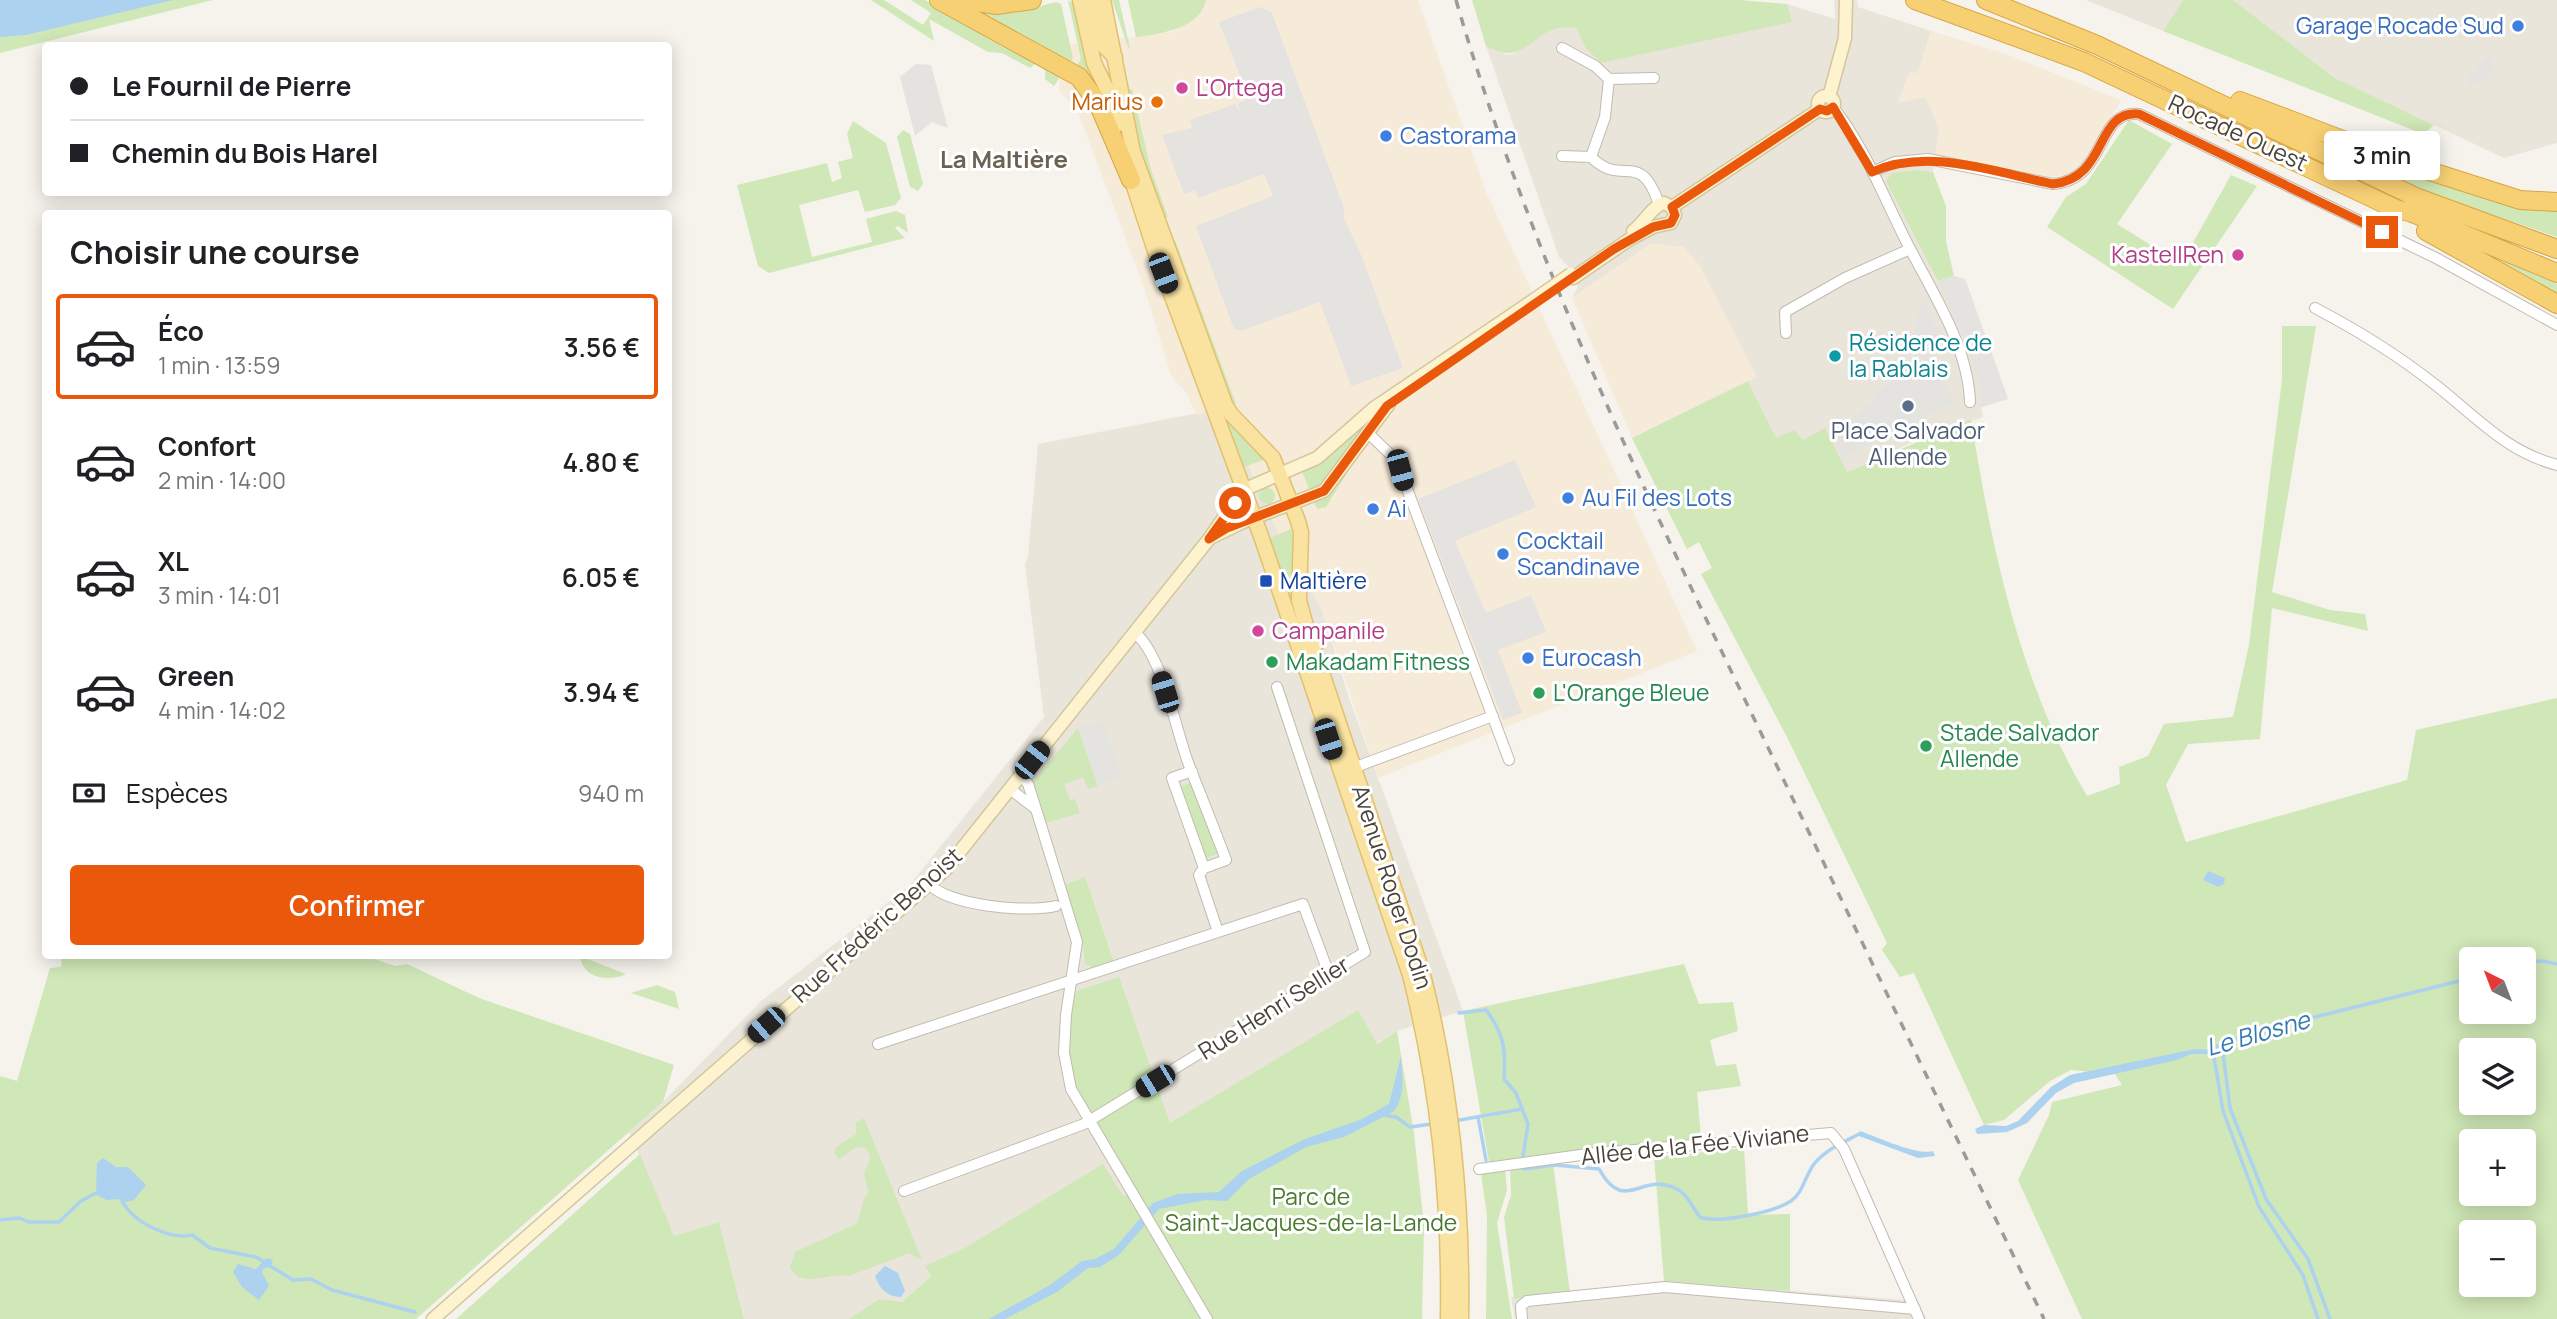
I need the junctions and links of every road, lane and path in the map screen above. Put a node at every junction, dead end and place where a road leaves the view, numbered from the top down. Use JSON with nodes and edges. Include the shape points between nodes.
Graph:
{"nodes":[{"id":1,"x":939,"y":0,"type":"edge"},
{"id":2,"x":963,"y":0,"type":"edge"},
{"id":3,"x":1032,"y":0,"type":"edge"},
{"id":4,"x":1080,"y":0,"type":"edge"},
{"id":5,"x":1090,"y":0,"type":"edge"},
{"id":6,"x":1103,"y":0,"type":"edge"},
{"id":7,"x":1846,"y":0,"type":"edge"},
{"id":8,"x":1915,"y":0,"type":"edge"},
{"id":9,"x":1986,"y":0,"type":"edge"},
{"id":10,"x":1562,"y":48,"type":"dead end"},
{"id":11,"x":1115,"y":58,"type":"junction"},
{"id":12,"x":1654,"y":78,"type":"dead end"},
{"id":13,"x":1609,"y":79,"type":"junction"},
{"id":14,"x":2175,"y":81,"type":"junction"},
{"id":15,"x":1827,"y":104,"type":"junction"},
{"id":16,"x":1562,"y":156,"type":"dead end"},
{"id":17,"x":1591,"y":157,"type":"junction"},
{"id":18,"x":1872,"y":172,"type":"junction"},
{"id":19,"x":1131,"y":180,"type":"junction"},
{"id":20,"x":2557,"y":202,"type":"edge"},
{"id":21,"x":1661,"y":208,"type":"junction"},
{"id":22,"x":2399,"y":210,"type":"junction"},
{"id":23,"x":1660,"y":225,"type":"junction"},
{"id":24,"x":1910,"y":249,"type":"junction"},
{"id":25,"x":2557,"y":249,"type":"edge"},
{"id":26,"x":2557,"y":274,"type":"edge"},
{"id":27,"x":1572,"y":276,"type":"junction"},
{"id":28,"x":2557,"y":304,"type":"edge"},
{"id":29,"x":1529,"y":305,"type":"junction"},
{"id":30,"x":2315,"y":308,"type":"dead end"},
{"id":31,"x":2557,"y":325,"type":"edge"},
{"id":32,"x":1786,"y":333,"type":"dead end"},
{"id":33,"x":1970,"y":402,"type":"dead end"},
{"id":34,"x":1359,"y":419,"type":"junction"},
{"id":35,"x":1368,"y":433,"type":"junction"},
{"id":36,"x":2557,"y":465,"type":"edge"},
{"id":37,"x":1280,"y":473,"type":"junction"},
{"id":38,"x":1243,"y":490,"type":"junction"},
{"id":39,"x":1292,"y":504,"type":"junction"},
{"id":40,"x":1255,"y":519,"type":"junction"},
{"id":41,"x":1209,"y":539,"type":"junction"},
{"id":42,"x":1134,"y":632,"type":"junction"},
{"id":43,"x":1277,"y":687,"type":"dead end"},
{"id":44,"x":1493,"y":716,"type":"junction"},
{"id":45,"x":1509,"y":760,"type":"dead end"},
{"id":46,"x":1353,"y":768,"type":"junction"},
{"id":47,"x":1192,"y":771,"type":"junction"},
{"id":48,"x":1021,"y":775,"type":"junction"},
{"id":49,"x":1010,"y":789,"type":"junction"},
{"id":50,"x":1036,"y":808,"type":"junction"},
{"id":51,"x":1204,"y":868,"type":"junction"},
{"id":52,"x":928,"y":883,"type":"junction"},
{"id":53,"x":1056,"y":906,"type":"dead end"},
{"id":54,"x":1218,"y":932,"type":"junction"},
{"id":55,"x":1329,"y":974,"type":"junction"},
{"id":56,"x":1073,"y":981,"type":"junction"},
{"id":57,"x":878,"y":1044,"type":"dead end"},
{"id":58,"x":1435,"y":1073,"type":"junction"},
{"id":59,"x":1088,"y":1121,"type":"junction"},
{"id":60,"x":1447,"y":1159,"type":"junction"},
{"id":61,"x":1479,"y":1169,"type":"dead end"},
{"id":62,"x":904,"y":1191,"type":"dead end"},
{"id":63,"x":1917,"y":1314,"type":"edge"},
{"id":64,"x":1521,"y":1315,"type":"edge"},
{"id":65,"x":433,"y":1319,"type":"edge"},
{"id":66,"x":1207,"y":1319,"type":"edge"},
{"id":67,"x":1448,"y":1319,"type":"edge"},
{"id":68,"x":1461,"y":1319,"type":"edge"}],
"edges":[{"from":1,"to":19,"type":"highway","via":[[1079,77],[1098,103]]},
{"from":2,"to":3,"type":"highway","via":[[997,5]]},
{"from":4,"to":19,"type":"main road","name":"Avenue Roger Dodin","via":[[1094,63],[1115,106]]},
{"from":5,"to":11,"type":"main road","via":[[1098,41]]},
{"from":6,"to":11,"type":"main road","name":"Avenue Roger Dodin"},
{"from":7,"to":15,"type":"street","via":[[1845,38]]},
{"from":8,"to":22,"type":"highway","name":"Rocade Ouest","via":[[2084,62]]},
{"from":9,"to":14,"type":"highway","name":"Rocade Ouest"},
{"from":10,"to":13,"type":"street"},
{"from":11,"to":37,"type":"main road","name":"Avenue Roger Dodin","via":[[1136,162],[1225,404],[1273,458]]},
{"from":12,"to":13,"type":"street"},
{"from":13,"to":17,"type":"street","via":[[1605,117]]},
{"from":14,"to":20,"type":"highway","via":[[2188,79],[2321,134],[2521,200]]},
{"from":14,"to":25,"type":"highway","name":"Rocade Ouest","via":[[2418,198]]},
{"from":15,"to":18,"type":"street"},
{"from":15,"to":21,"type":"street"},
{"from":16,"to":17,"type":"street"},
{"from":17,"to":21,"type":"street","via":[[1602,168],[1644,173]]},
{"from":18,"to":24,"type":"street"},
{"from":18,"to":31,"type":"street","via":[[1895,162],[1928,159],[2053,184],[2070,182],[2082,175],[2116,118],[2139,114],[2436,258]]},
{"from":19,"to":38,"type":"main road","name":"Avenue Roger Dodin"},
{"from":21,"to":23,"type":"street","via":[[1654,220]]},
{"from":21,"to":23,"type":"street","via":[[1675,215],[1671,223]]},
{"from":21,"to":27,"type":"street"},
{"from":22,"to":26,"type":"highway","name":"Rocade Ouest"},
{"from":22,"to":28,"type":"highway","via":[[2406,220]]},
{"from":23,"to":27,"type":"street"},
{"from":24,"to":32,"type":"street","via":[[1785,312]]},
{"from":24,"to":33,"type":"street","via":[[1955,342]]},
{"from":27,"to":29,"type":"street","bridge":true},
{"from":29,"to":34,"type":"street"},
{"from":29,"to":35,"type":"street","name":"Rue Frédéric Benoist","via":[[1387,406]]},
{"from":30,"to":36,"type":"street","via":[[2392,352],[2514,449]]},
{"from":34,"to":35,"type":"street"},
{"from":34,"to":37,"type":"street","via":[[1317,458]]},
{"from":35,"to":39,"type":"street","name":"Rue Frédéric Benoist","via":[[1324,491]]},
{"from":35,"to":44,"type":"street","via":[[1400,470]]},
{"from":37,"to":38,"type":"street"},
{"from":37,"to":39,"type":"main road","name":"Avenue Roger Dodin"},
{"from":38,"to":40,"type":"main road","name":"Avenue Roger Dodin"},
{"from":38,"to":41,"type":"street","name":"Rue Frédéric Benoist"},
{"from":39,"to":40,"type":"street","name":"Rue Frédéric Benoist"},
{"from":39,"to":46,"type":"main road","name":"Avenue Roger Dodin","via":[[1301,531],[1299,600]]},
{"from":40,"to":41,"type":"street","name":"Rue Frédéric Benoist"},
{"from":40,"to":58,"type":"main road","name":"Avenue Roger Dodin","via":[[1398,937]]},
{"from":41,"to":42,"type":"street","name":"Rue Frédéric Benoist"},
{"from":42,"to":47,"type":"street","via":[[1145,641],[1160,674]]},
{"from":42,"to":48,"type":"street","name":"Rue Frédéric Benoist"},
{"from":43,"to":55,"type":"street","name":"Rue Henri Sellier","via":[[1365,951]]},
{"from":44,"to":45,"type":"street"},
{"from":44,"to":46,"type":"street"},
{"from":46,"to":58,"type":"main road","name":"Avenue Roger Dodin","via":[[1422,971]]},
{"from":47,"to":51,"type":"street","via":[[1172,778]]},
{"from":47,"to":51,"type":"street","via":[[1226,860]]},
{"from":48,"to":49,"type":"street","name":"Rue Frédéric Benoist"},
{"from":48,"to":50,"type":"street"},
{"from":49,"to":50,"type":"street"},
{"from":49,"to":52,"type":"street","name":"Rue Frédéric Benoist","via":[[958,855]]},
{"from":50,"to":56,"type":"street","via":[[1073,923],[1077,942]]},
{"from":51,"to":54,"type":"street","via":[[1199,875]]},
{"from":52,"to":53,"type":"street","via":[[947,897],[1030,911]]},
{"from":52,"to":65,"type":"street","name":"Rue Frédéric Benoist"},
{"from":54,"to":55,"type":"street","via":[[1303,904]]},
{"from":54,"to":56,"type":"street"},
{"from":55,"to":59,"type":"street","name":"Rue Henri Sellier"},
{"from":56,"to":57,"type":"street"},
{"from":56,"to":59,"type":"street","via":[[1065,1053],[1071,1089]]},
{"from":58,"to":60,"type":"main road","name":"Avenue Roger Dodin"},
{"from":59,"to":62,"type":"street","name":"Rue Henri Sellier"},
{"from":59,"to":66,"type":"street"},
{"from":60,"to":67,"type":"main road","name":"Avenue Roger Dodin"},
{"from":60,"to":68,"type":"main road","name":"Avenue Roger Dodin","via":[[1462,1232]]},
{"from":61,"to":63,"type":"street","name":"Allée de la Fée Viviane","via":[[1588,1154],[1831,1133],[1844,1149]]},
{"from":63,"to":64,"type":"street","via":[[1665,1287],[1527,1301]]}]}
